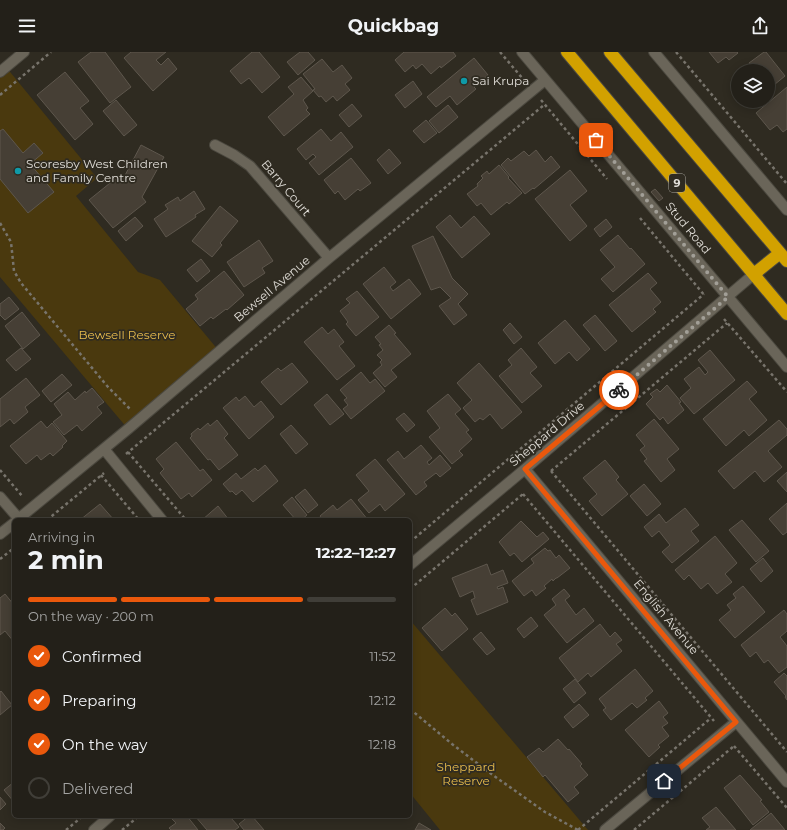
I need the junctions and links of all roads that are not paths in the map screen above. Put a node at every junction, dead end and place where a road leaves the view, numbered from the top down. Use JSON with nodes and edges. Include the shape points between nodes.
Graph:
{"nodes":[{"id":1,"x":24,"y":52,"type":"edge"},
{"id":2,"x":522,"y":52,"type":"edge"},
{"id":3,"x":567,"y":52,"type":"edge"},
{"id":4,"x":610,"y":52,"type":"edge"},
{"id":5,"x":654,"y":52,"type":"edge"},
{"id":6,"x":0,"y":72,"type":"edge"},
{"id":7,"x":545,"y":80,"type":"junction"},
{"id":8,"x":214,"y":145,"type":"dead end"},
{"id":9,"x":787,"y":210,"type":"edge"},
{"id":10,"x":784,"y":257,"type":"edge"},
{"id":11,"x":329,"y":258,"type":"junction"},
{"id":12,"x":754,"y":274,"type":"junction"},
{"id":13,"x":728,"y":297,"type":"junction"},
{"id":14,"x":787,"y":314,"type":"edge"},
{"id":15,"x":787,"y":368,"type":"edge"},
{"id":16,"x":104,"y":450,"type":"junction"},
{"id":17,"x":525,"y":469,"type":"junction"},
{"id":18,"x":0,"y":497,"type":"edge"},
{"id":19,"x":16,"y":518,"type":"edge"},
{"id":20,"x":19,"y":518,"type":"edge"},
{"id":21,"x":160,"y":518,"type":"edge"},
{"id":22,"x":12,"y":524,"type":"edge"},
{"id":23,"x":0,"y":534,"type":"edge"},
{"id":24,"x":412,"y":563,"type":"edge"},
{"id":25,"x":736,"y":722,"type":"junction"},
{"id":26,"x":787,"y":782,"type":"edge"},
{"id":27,"x":108,"y":818,"type":"edge"},
{"id":28,"x":94,"y":830,"type":"edge"},
{"id":29,"x":605,"y":830,"type":"edge"}],
"edges":[{"from":1,"to":6,"type":"street"},
{"from":2,"to":7,"type":"street","name":"Stud Road"},
{"from":3,"to":12,"type":"highway","name":"Stud Road","number":"9"},
{"from":4,"to":10,"type":"highway"},
{"from":5,"to":9,"type":"street"},
{"from":7,"to":11,"type":"street","name":"Bewsell Avenue"},
{"from":7,"to":13,"type":"street","name":"Stud Road"},
{"from":8,"to":11,"type":"street","name":"Barry Court","via":[[250,166]]},
{"from":10,"to":12,"type":"highway"},
{"from":11,"to":16,"type":"street","name":"Bewsell Avenue"},
{"from":12,"to":13,"type":"street","name":"Sheppard Drive"},
{"from":12,"to":14,"type":"highway","name":"Stud Road","number":"9"},
{"from":13,"to":15,"type":"street","name":"Stud Road"},
{"from":13,"to":17,"type":"street","name":"Sheppard Drive"},
{"from":16,"to":20,"type":"street","name":"Bewsell Avenue"},
{"from":16,"to":21,"type":"street"},
{"from":17,"to":24,"type":"street","name":"Sheppard Drive"},
{"from":17,"to":25,"type":"street","name":"English Avenue"},
{"from":18,"to":19,"type":"street"},
{"from":22,"to":23,"type":"street","name":"Bewsell Avenue"},
{"from":25,"to":26,"type":"street","name":"English Avenue"},
{"from":25,"to":29,"type":"street"},
{"from":27,"to":28,"type":"street"}]}
